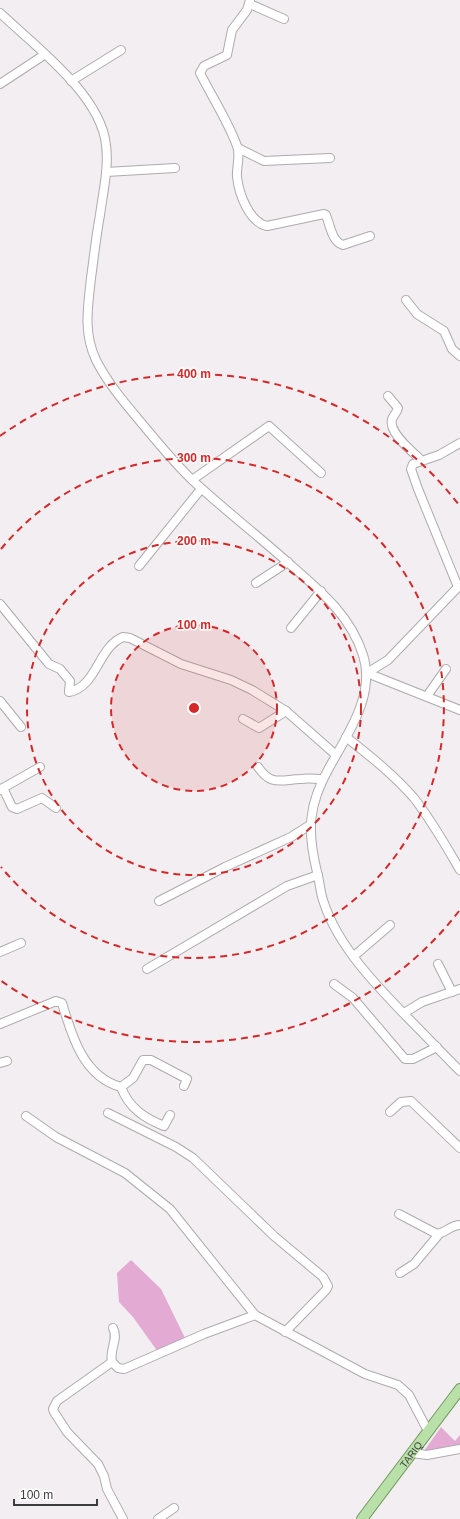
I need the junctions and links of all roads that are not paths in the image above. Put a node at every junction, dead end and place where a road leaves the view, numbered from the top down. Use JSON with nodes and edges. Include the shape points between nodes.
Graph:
{"nodes":[{"id":1,"x":250,"y":2,"type":"edge"},
{"id":2,"x":0,"y":13,"type":"edge"},
{"id":3,"x":284,"y":19,"type":"dead end"},
{"id":4,"x":121,"y":50,"type":"dead end"},
{"id":5,"x":44,"y":55,"type":"junction"},
{"id":6,"x":71,"y":81,"type":"junction"},
{"id":7,"x":0,"y":84,"type":"edge"},
{"id":8,"x":238,"y":148,"type":"junction"},
{"id":9,"x":330,"y":158,"type":"dead end"},
{"id":10,"x":175,"y":168,"type":"dead end"},
{"id":11,"x":106,"y":172,"type":"junction"},
{"id":12,"x":370,"y":236,"type":"dead end"},
{"id":13,"x":406,"y":300,"type":"dead end"},
{"id":14,"x":460,"y":356,"type":"edge"},
{"id":15,"x":388,"y":396,"type":"dead end"},
{"id":16,"x":460,"y":443,"type":"edge"},
{"id":17,"x":421,"y":460,"type":"junction"},
{"id":18,"x":321,"y":473,"type":"dead end"},
{"id":19,"x":192,"y":480,"type":"junction"},
{"id":20,"x":201,"y":489,"type":"junction"},
{"id":21,"x":288,"y":562,"type":"junction"},
{"id":22,"x":139,"y":566,"type":"dead end"},
{"id":23,"x":256,"y":583,"type":"dead end"},
{"id":24,"x":459,"y":586,"type":"edge"},
{"id":25,"x":321,"y":591,"type":"junction"},
{"id":26,"x":0,"y":604,"type":"edge"},
{"id":27,"x":291,"y":628,"type":"dead end"},
{"id":28,"x":446,"y":668,"type":"dead end"},
{"id":29,"x":367,"y":673,"type":"junction"},
{"id":30,"x":427,"y":696,"type":"junction"},
{"id":31,"x":0,"y":701,"type":"edge"},
{"id":32,"x":460,"y":710,"type":"edge"},
{"id":33,"x":286,"y":711,"type":"junction"},
{"id":34,"x":243,"y":719,"type":"dead end"},
{"id":35,"x":21,"y":727,"type":"dead end"},
{"id":36,"x":346,"y":737,"type":"junction"},
{"id":37,"x":336,"y":755,"type":"junction"},
{"id":38,"x":40,"y":767,"type":"dead end"},
{"id":39,"x":258,"y":767,"type":"dead end"},
{"id":40,"x":323,"y":779,"type":"junction"},
{"id":41,"x":2,"y":789,"type":"edge"},
{"id":42,"x":56,"y":808,"type":"dead end"},
{"id":43,"x":310,"y":825,"type":"junction"},
{"id":44,"x":460,"y":870,"type":"edge"},
{"id":45,"x":318,"y":875,"type":"junction"},
{"id":46,"x":159,"y":901,"type":"dead end"},
{"id":47,"x":390,"y":925,"type":"dead end"},
{"id":48,"x":21,"y":943,"type":"dead end"},
{"id":49,"x":0,"y":952,"type":"edge"},
{"id":50,"x":354,"y":956,"type":"junction"},
{"id":51,"x":438,"y":964,"type":"dead end"},
{"id":52,"x":147,"y":969,"type":"dead end"},
{"id":53,"x":334,"y":984,"type":"dead end"},
{"id":54,"x":456,"y":990,"type":"edge"},
{"id":55,"x":404,"y":1014,"type":"junction"},
{"id":56,"x":0,"y":1024,"type":"edge"},
{"id":57,"x":437,"y":1047,"type":"junction"},
{"id":58,"x":460,"y":1071,"type":"edge"},
{"id":59,"x":184,"y":1086,"type":"dead end"},
{"id":60,"x":121,"y":1087,"type":"junction"},
{"id":61,"x":390,"y":1112,"type":"dead end"},
{"id":62,"x":108,"y":1113,"type":"dead end"},
{"id":63,"x":170,"y":1115,"type":"dead end"},
{"id":64,"x":26,"y":1116,"type":"dead end"},
{"id":65,"x":460,"y":1148,"type":"edge"},
{"id":66,"x":399,"y":1214,"type":"dead end"},
{"id":67,"x":460,"y":1225,"type":"edge"},
{"id":68,"x":440,"y":1233,"type":"junction"},
{"id":69,"x":400,"y":1272,"type":"dead end"},
{"id":70,"x":255,"y":1315,"type":"junction"},
{"id":71,"x":113,"y":1328,"type":"dead end"},
{"id":72,"x":286,"y":1332,"type":"junction"},
{"id":73,"x":112,"y":1362,"type":"junction"},
{"id":74,"x":460,"y":1389,"type":"edge"},
{"id":75,"x":428,"y":1431,"type":"junction"},
{"id":76,"x":460,"y":1449,"type":"edge"},
{"id":77,"x":412,"y":1453,"type":"junction"},
{"id":78,"x":174,"y":1508,"type":"dead end"},
{"id":79,"x":123,"y":1519,"type":"edge"},
{"id":80,"x":158,"y":1519,"type":"edge"},
{"id":81,"x":362,"y":1519,"type":"edge"}],
"edges":[{"from":1,"to":3,"type":"street"},
{"from":1,"to":8,"type":"street","via":[[232,30],[227,55],[204,66],[200,73]]},
{"from":2,"to":5,"type":"street"},
{"from":4,"to":6,"type":"street"},
{"from":5,"to":6,"type":"street"},
{"from":5,"to":7,"type":"street"},
{"from":6,"to":11,"type":"street","via":[[89,101],[102,128],[106,144]]},
{"from":8,"to":9,"type":"street","via":[[264,161]]},
{"from":8,"to":12,"type":"street","via":[[237,177],[245,204],[257,222],[267,226],[324,214],[339,244]]},
{"from":10,"to":11,"type":"street"},
{"from":11,"to":19,"type":"street","via":[[87,308],[89,338],[95,358],[127,406]]},
{"from":13,"to":14,"type":"street","via":[[417,314],[444,331],[452,349]]},
{"from":15,"to":17,"type":"street","via":[[398,408],[392,419],[393,430]]},
{"from":16,"to":17,"type":"street","via":[[439,455]]},
{"from":17,"to":24,"type":"street","via":[[411,469],[412,476]]},
{"from":18,"to":19,"type":"street","via":[[269,426]]},
{"from":19,"to":20,"type":"street"},
{"from":20,"to":21,"type":"street"},
{"from":20,"to":22,"type":"street"},
{"from":21,"to":23,"type":"street"},
{"from":21,"to":25,"type":"street"},
{"from":24,"to":29,"type":"street","via":[[388,660]]},
{"from":25,"to":27,"type":"street"},
{"from":25,"to":29,"type":"street","via":[[348,623],[363,655]]},
{"from":26,"to":33,"type":"street","via":[[49,664],[60,669],[70,681],[69,692],[86,682],[113,643],[123,637],[141,643],[181,664],[231,680]]},
{"from":28,"to":30,"type":"street"},
{"from":29,"to":30,"type":"street"},
{"from":29,"to":36,"type":"street","via":[[363,699]]},
{"from":30,"to":32,"type":"street"},
{"from":31,"to":35,"type":"street"},
{"from":33,"to":34,"type":"street","via":[[259,728]]},
{"from":33,"to":37,"type":"street"},
{"from":36,"to":37,"type":"street"},
{"from":36,"to":44,"type":"street","via":[[380,764],[414,798],[441,836]]},
{"from":37,"to":40,"type":"street"},
{"from":38,"to":41,"type":"street"},
{"from":39,"to":40,"type":"street","via":[[265,777],[278,782]]},
{"from":40,"to":43,"type":"street","via":[[312,807]]},
{"from":41,"to":42,"type":"street","via":[[12,807],[16,809],[42,798]]},
{"from":43,"to":45,"type":"street"},
{"from":43,"to":46,"type":"street","via":[[291,837],[225,866]]},
{"from":45,"to":50,"type":"street","via":[[324,904],[338,933]]},
{"from":45,"to":52,"type":"street","via":[[287,886]]},
{"from":47,"to":50,"type":"street"},
{"from":48,"to":49,"type":"street"},
{"from":50,"to":55,"type":"street","via":[[374,983]]},
{"from":51,"to":54,"type":"street"},
{"from":53,"to":57,"type":"street","via":[[353,998],[405,1059],[413,1059]]},
{"from":54,"to":55,"type":"street","via":[[422,1002]]},
{"from":55,"to":57,"type":"street"},
{"from":56,"to":60,"type":"street","via":[[56,1001],[62,1004],[73,1040],[82,1057],[104,1080]]},
{"from":57,"to":58,"type":"street"},
{"from":59,"to":60,"type":"street","via":[[187,1079],[151,1060],[143,1060],[133,1078]]},
{"from":60,"to":63,"type":"street","via":[[136,1112],[164,1126]]},
{"from":61,"to":65,"type":"street","via":[[401,1102],[411,1101]]},
{"from":62,"to":72,"type":"street","via":[[171,1144],[193,1158],[274,1236],[323,1278],[328,1286],[326,1290]]},
{"from":64,"to":70,"type":"street","via":[[56,1137],[114,1166],[161,1200]]},
{"from":66,"to":68,"type":"street"},
{"from":67,"to":68,"type":"street"},
{"from":68,"to":69,"type":"street","via":[[414,1264]]},
{"from":70,"to":72,"type":"street"},
{"from":70,"to":73,"type":"street","via":[[124,1369],[118,1368]]},
{"from":71,"to":73,"type":"street","via":[[116,1337],[111,1351]]},
{"from":72,"to":75,"type":"street","via":[[365,1374],[398,1385],[409,1395]]},
{"from":73,"to":79,"type":"street","via":[[65,1393],[53,1409],[67,1432],[98,1464],[107,1489]]},
{"from":74,"to":75,"type":"main road","name":"TARIQ"},
{"from":75,"to":77,"type":"main road","name":"TARIQ"},
{"from":76,"to":77,"type":"street","via":[[427,1455]]},
{"from":77,"to":81,"type":"main road","name":"TARIQ"},
{"from":78,"to":80,"type":"street"}]}
